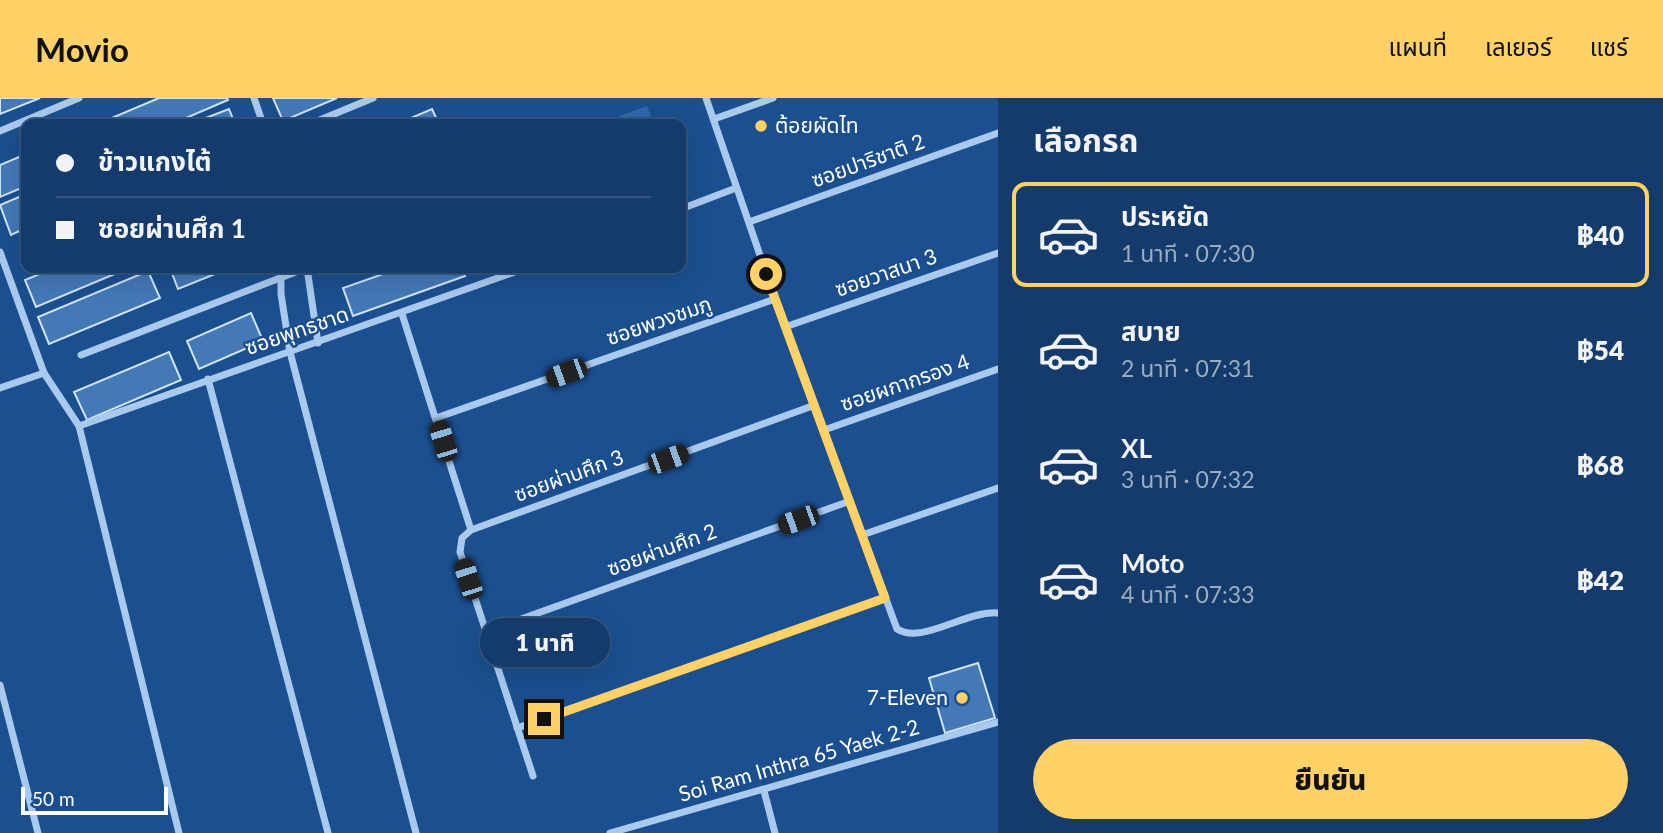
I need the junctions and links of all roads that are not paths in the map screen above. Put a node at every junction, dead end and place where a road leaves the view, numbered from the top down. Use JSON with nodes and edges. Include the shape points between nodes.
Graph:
{"nodes":[{"id":1,"x":79,"y":98,"type":"edge"},
{"id":2,"x":254,"y":98,"type":"edge"},
{"id":3,"x":373,"y":98,"type":"edge"},
{"id":4,"x":706,"y":98,"type":"edge"},
{"id":5,"x":773,"y":98,"type":"edge"},
{"id":6,"x":29,"y":119,"type":"edge"},
{"id":7,"x":261,"y":119,"type":"edge"},
{"id":8,"x":322,"y":119,"type":"edge"},
{"id":9,"x":714,"y":119,"type":"junction"},
{"id":10,"x":21,"y":122,"type":"edge"},
{"id":11,"x":0,"y":131,"type":"edge"},
{"id":12,"x":998,"y":133,"type":"edge"},
{"id":13,"x":736,"y":188,"type":"junction"},
{"id":14,"x":686,"y":207,"type":"edge"},
{"id":15,"x":749,"y":222,"type":"junction"},
{"id":16,"x":0,"y":252,"type":"edge"},
{"id":17,"x":998,"y":253,"type":"edge"},
{"id":18,"x":280,"y":273,"type":"edge"},
{"id":19,"x":292,"y":273,"type":"edge"},
{"id":20,"x":307,"y":273,"type":"edge"},
{"id":21,"x":513,"y":273,"type":"edge"},
{"id":22,"x":279,"y":278,"type":"junction"},
{"id":23,"x":775,"y":299,"type":"junction"},
{"id":24,"x":402,"y":314,"type":"junction"},
{"id":25,"x":785,"y":327,"type":"junction"},
{"id":26,"x":318,"y":343,"type":"junction"},
{"id":27,"x":290,"y":352,"type":"junction"},
{"id":28,"x":81,"y":355,"type":"dead end"},
{"id":29,"x":998,"y":369,"type":"edge"},
{"id":30,"x":44,"y":373,"type":"junction"},
{"id":31,"x":208,"y":379,"type":"junction"},
{"id":32,"x":0,"y":388,"type":"edge"},
{"id":33,"x":815,"y":405,"type":"junction"},
{"id":34,"x":436,"y":418,"type":"junction"},
{"id":35,"x":79,"y":426,"type":"junction"},
{"id":36,"x":824,"y":430,"type":"junction"},
{"id":37,"x":998,"y":488,"type":"edge"},
{"id":38,"x":850,"y":502,"type":"junction"},
{"id":39,"x":471,"y":530,"type":"junction"},
{"id":40,"x":862,"y":535,"type":"junction"},
{"id":41,"x":885,"y":598,"type":"junction"},
{"id":42,"x":998,"y":613,"type":"edge"},
{"id":43,"x":485,"y":632,"type":"junction"},
{"id":44,"x":0,"y":685,"type":"edge"},
{"id":45,"x":998,"y":722,"type":"edge"},
{"id":46,"x":517,"y":728,"type":"junction"},
{"id":47,"x":533,"y":776,"type":"dead end"},
{"id":48,"x":764,"y":791,"type":"junction"},
{"id":49,"x":38,"y":833,"type":"edge"},
{"id":50,"x":179,"y":833,"type":"edge"},
{"id":51,"x":328,"y":833,"type":"edge"},
{"id":52,"x":416,"y":833,"type":"edge"},
{"id":53,"x":610,"y":833,"type":"edge"},
{"id":54,"x":775,"y":833,"type":"edge"}],
"edges":[{"from":1,"to":6,"type":"street"},
{"from":2,"to":7,"type":"street"},
{"from":3,"to":8,"type":"street"},
{"from":4,"to":9,"type":"street"},
{"from":5,"to":9,"type":"street"},
{"from":9,"to":13,"type":"street"},
{"from":10,"to":11,"type":"street"},
{"from":12,"to":15,"type":"street","name":"ซอยปาริชาติ 2"},
{"from":13,"to":14,"type":"street"},
{"from":13,"to":15,"type":"street"},
{"from":15,"to":23,"type":"street"},
{"from":16,"to":30,"type":"street"},
{"from":17,"to":25,"type":"street","name":"ซอยวาสนา 3"},
{"from":18,"to":22,"type":"street"},
{"from":19,"to":22,"type":"street"},
{"from":20,"to":26,"type":"street"},
{"from":21,"to":24,"type":"street","name":"ซอยพุทธชาด"},
{"from":22,"to":27,"type":"street"},
{"from":22,"to":28,"type":"street"},
{"from":23,"to":25,"type":"street"},
{"from":23,"to":34,"type":"street","name":"ซอยพวงชมภู"},
{"from":24,"to":26,"type":"street","name":"ซอยพุทธชาด"},
{"from":24,"to":34,"type":"street"},
{"from":25,"to":33,"type":"street"},
{"from":26,"to":27,"type":"street","name":"ซอยพุทธชาด"},
{"from":27,"to":31,"type":"street","name":"ซอยพุทธชาด"},
{"from":27,"to":52,"type":"street"},
{"from":29,"to":36,"type":"street","name":"ซอยผกากรอง 4"},
{"from":30,"to":32,"type":"street"},
{"from":30,"to":35,"type":"street"},
{"from":31,"to":35,"type":"street","name":"ซอยพุทธชาด"},
{"from":31,"to":51,"type":"street"},
{"from":33,"to":36,"type":"street"},
{"from":33,"to":39,"type":"street","name":"ซอยผ่านศึก 3"},
{"from":34,"to":39,"type":"street"},
{"from":35,"to":50,"type":"street"},
{"from":36,"to":38,"type":"street"},
{"from":37,"to":40,"type":"street"},
{"from":38,"to":40,"type":"street"},
{"from":38,"to":43,"type":"street","name":"ซอยผ่านศึก 2"},
{"from":39,"to":43,"type":"street","name":"ซอยผ่านศึก 3","via":[[459,544]]},
{"from":40,"to":41,"type":"street"},
{"from":41,"to":42,"type":"street","via":[[897,629],[905,634],[915,635],[977,613]]},
{"from":41,"to":46,"type":"street"},
{"from":43,"to":46,"type":"street"},
{"from":44,"to":49,"type":"street"},
{"from":45,"to":48,"type":"street","name":"Soi Ram Inthra 65 Yaek 2-2"},
{"from":46,"to":47,"type":"street"},
{"from":48,"to":53,"type":"street","name":"Soi Ram Inthra 65 Yaek 2-2"},
{"from":48,"to":54,"type":"street"}]}
